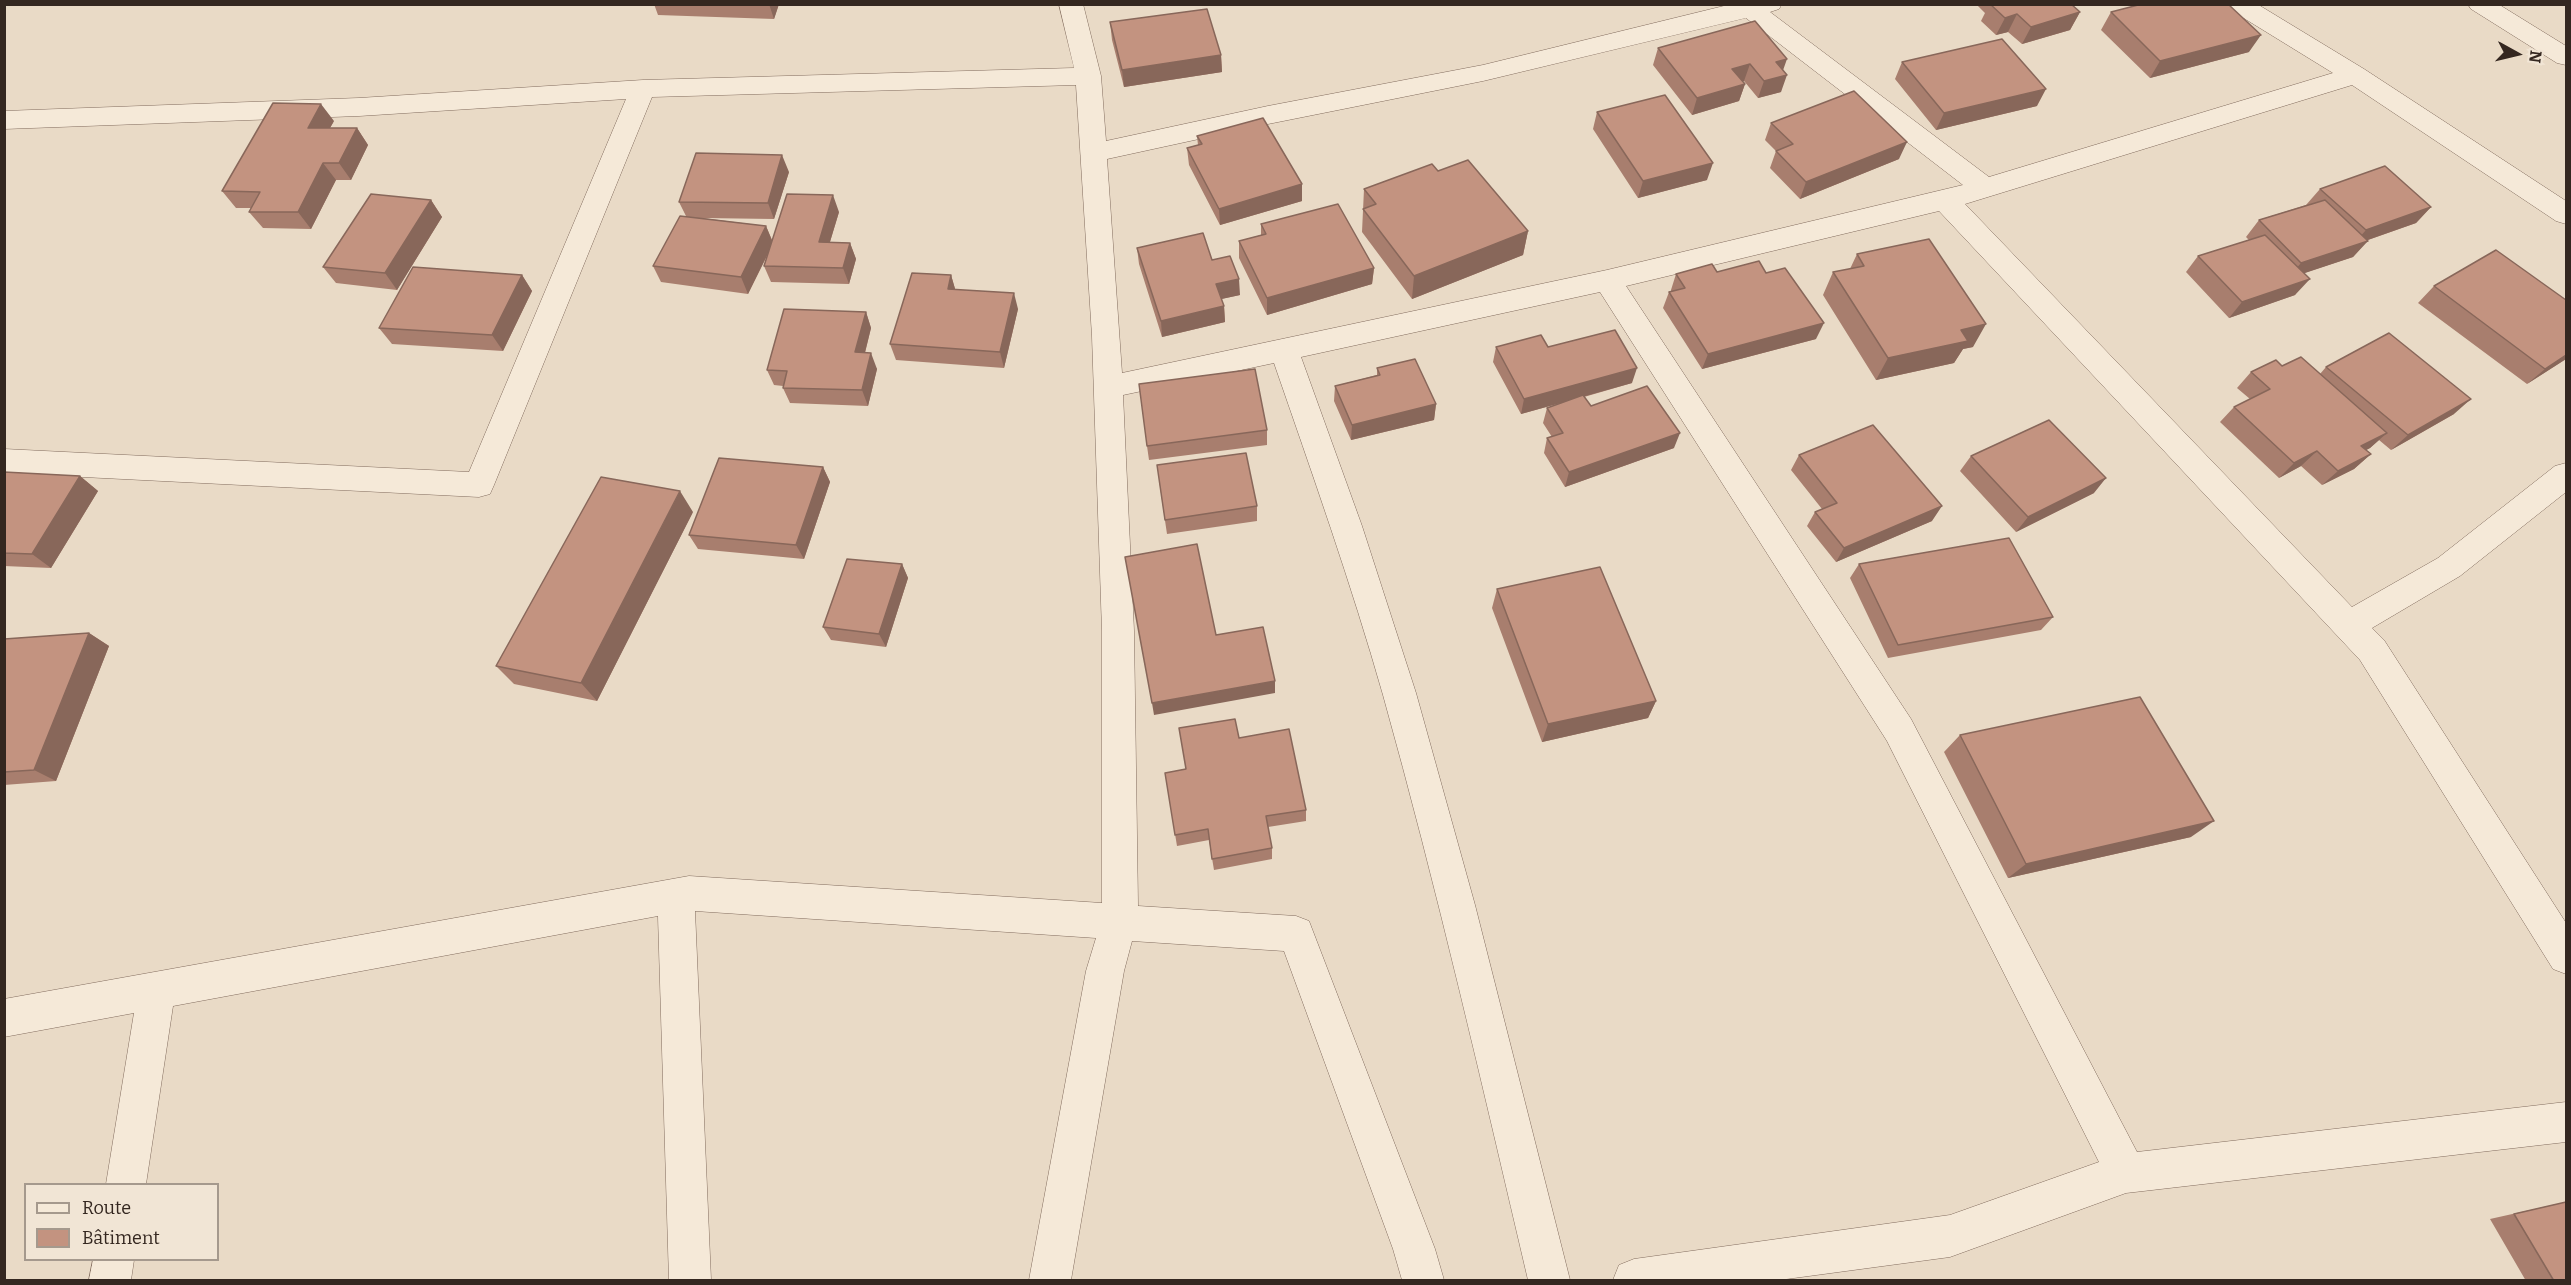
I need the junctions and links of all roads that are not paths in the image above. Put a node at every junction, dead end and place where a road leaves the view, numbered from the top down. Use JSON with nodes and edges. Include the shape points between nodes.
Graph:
{"nodes":[{"id":1,"x":1071,"y":4,"type":"edge"},
{"id":2,"x":2238,"y":4,"type":"edge"},
{"id":3,"x":2480,"y":4,"type":"edge"},
{"id":4,"x":1754,"y":6,"type":"edge"},
{"id":5,"x":2566,"y":57,"type":"edge"},
{"id":6,"x":2355,"y":75,"type":"junction"},
{"id":7,"x":1088,"y":76,"type":"junction"},
{"id":8,"x":643,"y":89,"type":"junction"},
{"id":9,"x":4,"y":120,"type":"edge"},
{"id":10,"x":1093,"y":153,"type":"junction"},
{"id":11,"x":1985,"y":188,"type":"junction"},
{"id":12,"x":1945,"y":200,"type":"junction"},
{"id":13,"x":2566,"y":214,"type":"edge"},
{"id":14,"x":1607,"y":280,"type":"junction"},
{"id":15,"x":1284,"y":350,"type":"junction"},
{"id":16,"x":1108,"y":387,"type":"junction"},
{"id":17,"x":4,"y":461,"type":"edge"},
{"id":18,"x":2566,"y":475,"type":"edge"},
{"id":19,"x":2349,"y":626,"type":"junction"},
{"id":20,"x":676,"y":895,"type":"junction"},
{"id":21,"x":1120,"y":920,"type":"junction"},
{"id":22,"x":2566,"y":956,"type":"edge"},
{"id":23,"x":157,"y":990,"type":"junction"},
{"id":24,"x":4,"y":1018,"type":"edge"},
{"id":25,"x":2566,"y":1122,"type":"edge"},
{"id":26,"x":2126,"y":1173,"type":"junction"},
{"id":27,"x":126,"y":1183,"type":"edge"},
{"id":28,"x":114,"y":1261,"type":"edge"},
{"id":29,"x":110,"y":1281,"type":"edge"},
{"id":30,"x":690,"y":1281,"type":"edge"},
{"id":31,"x":1050,"y":1281,"type":"edge"},
{"id":32,"x":1423,"y":1281,"type":"edge"},
{"id":33,"x":1549,"y":1281,"type":"edge"},
{"id":34,"x":1634,"y":1281,"type":"edge"}],
"edges":[{"from":1,"to":7,"type":"street"},
{"from":2,"to":6,"type":"street"},
{"from":3,"to":5,"type":"street"},
{"from":4,"to":10,"type":"street","via":[[1483,73]]},
{"from":4,"to":11,"type":"street"},
{"from":6,"to":11,"type":"street"},
{"from":6,"to":13,"type":"street"},
{"from":7,"to":8,"type":"street"},
{"from":7,"to":10,"type":"street"},
{"from":8,"to":9,"type":"street","via":[[359,106]]},
{"from":8,"to":17,"type":"street","via":[[479,485]]},
{"from":10,"to":16,"type":"street"},
{"from":11,"to":12,"type":"street"},
{"from":12,"to":14,"type":"street"},
{"from":12,"to":19,"type":"street"},
{"from":14,"to":15,"type":"street"},
{"from":14,"to":26,"type":"street","via":[[1899,730]]},
{"from":15,"to":16,"type":"street"},
{"from":15,"to":33,"type":"street","via":[[1400,693]]},
{"from":16,"to":21,"type":"street","via":[[1118,631]]},
{"from":18,"to":19,"type":"street","via":[[2449,567]]},
{"from":19,"to":22,"type":"street","via":[[2372,650]]},
{"from":20,"to":21,"type":"street"},
{"from":20,"to":23,"type":"street"},
{"from":20,"to":30,"type":"street"},
{"from":21,"to":31,"type":"street","via":[[1106,971]]},
{"from":21,"to":32,"type":"street","via":[[1296,934]]},
{"from":23,"to":24,"type":"street"},
{"from":23,"to":27,"type":"street"},
{"from":25,"to":26,"type":"street"},
{"from":26,"to":34,"type":"street","via":[[1950,1236]]},
{"from":28,"to":29,"type":"street"}]}
